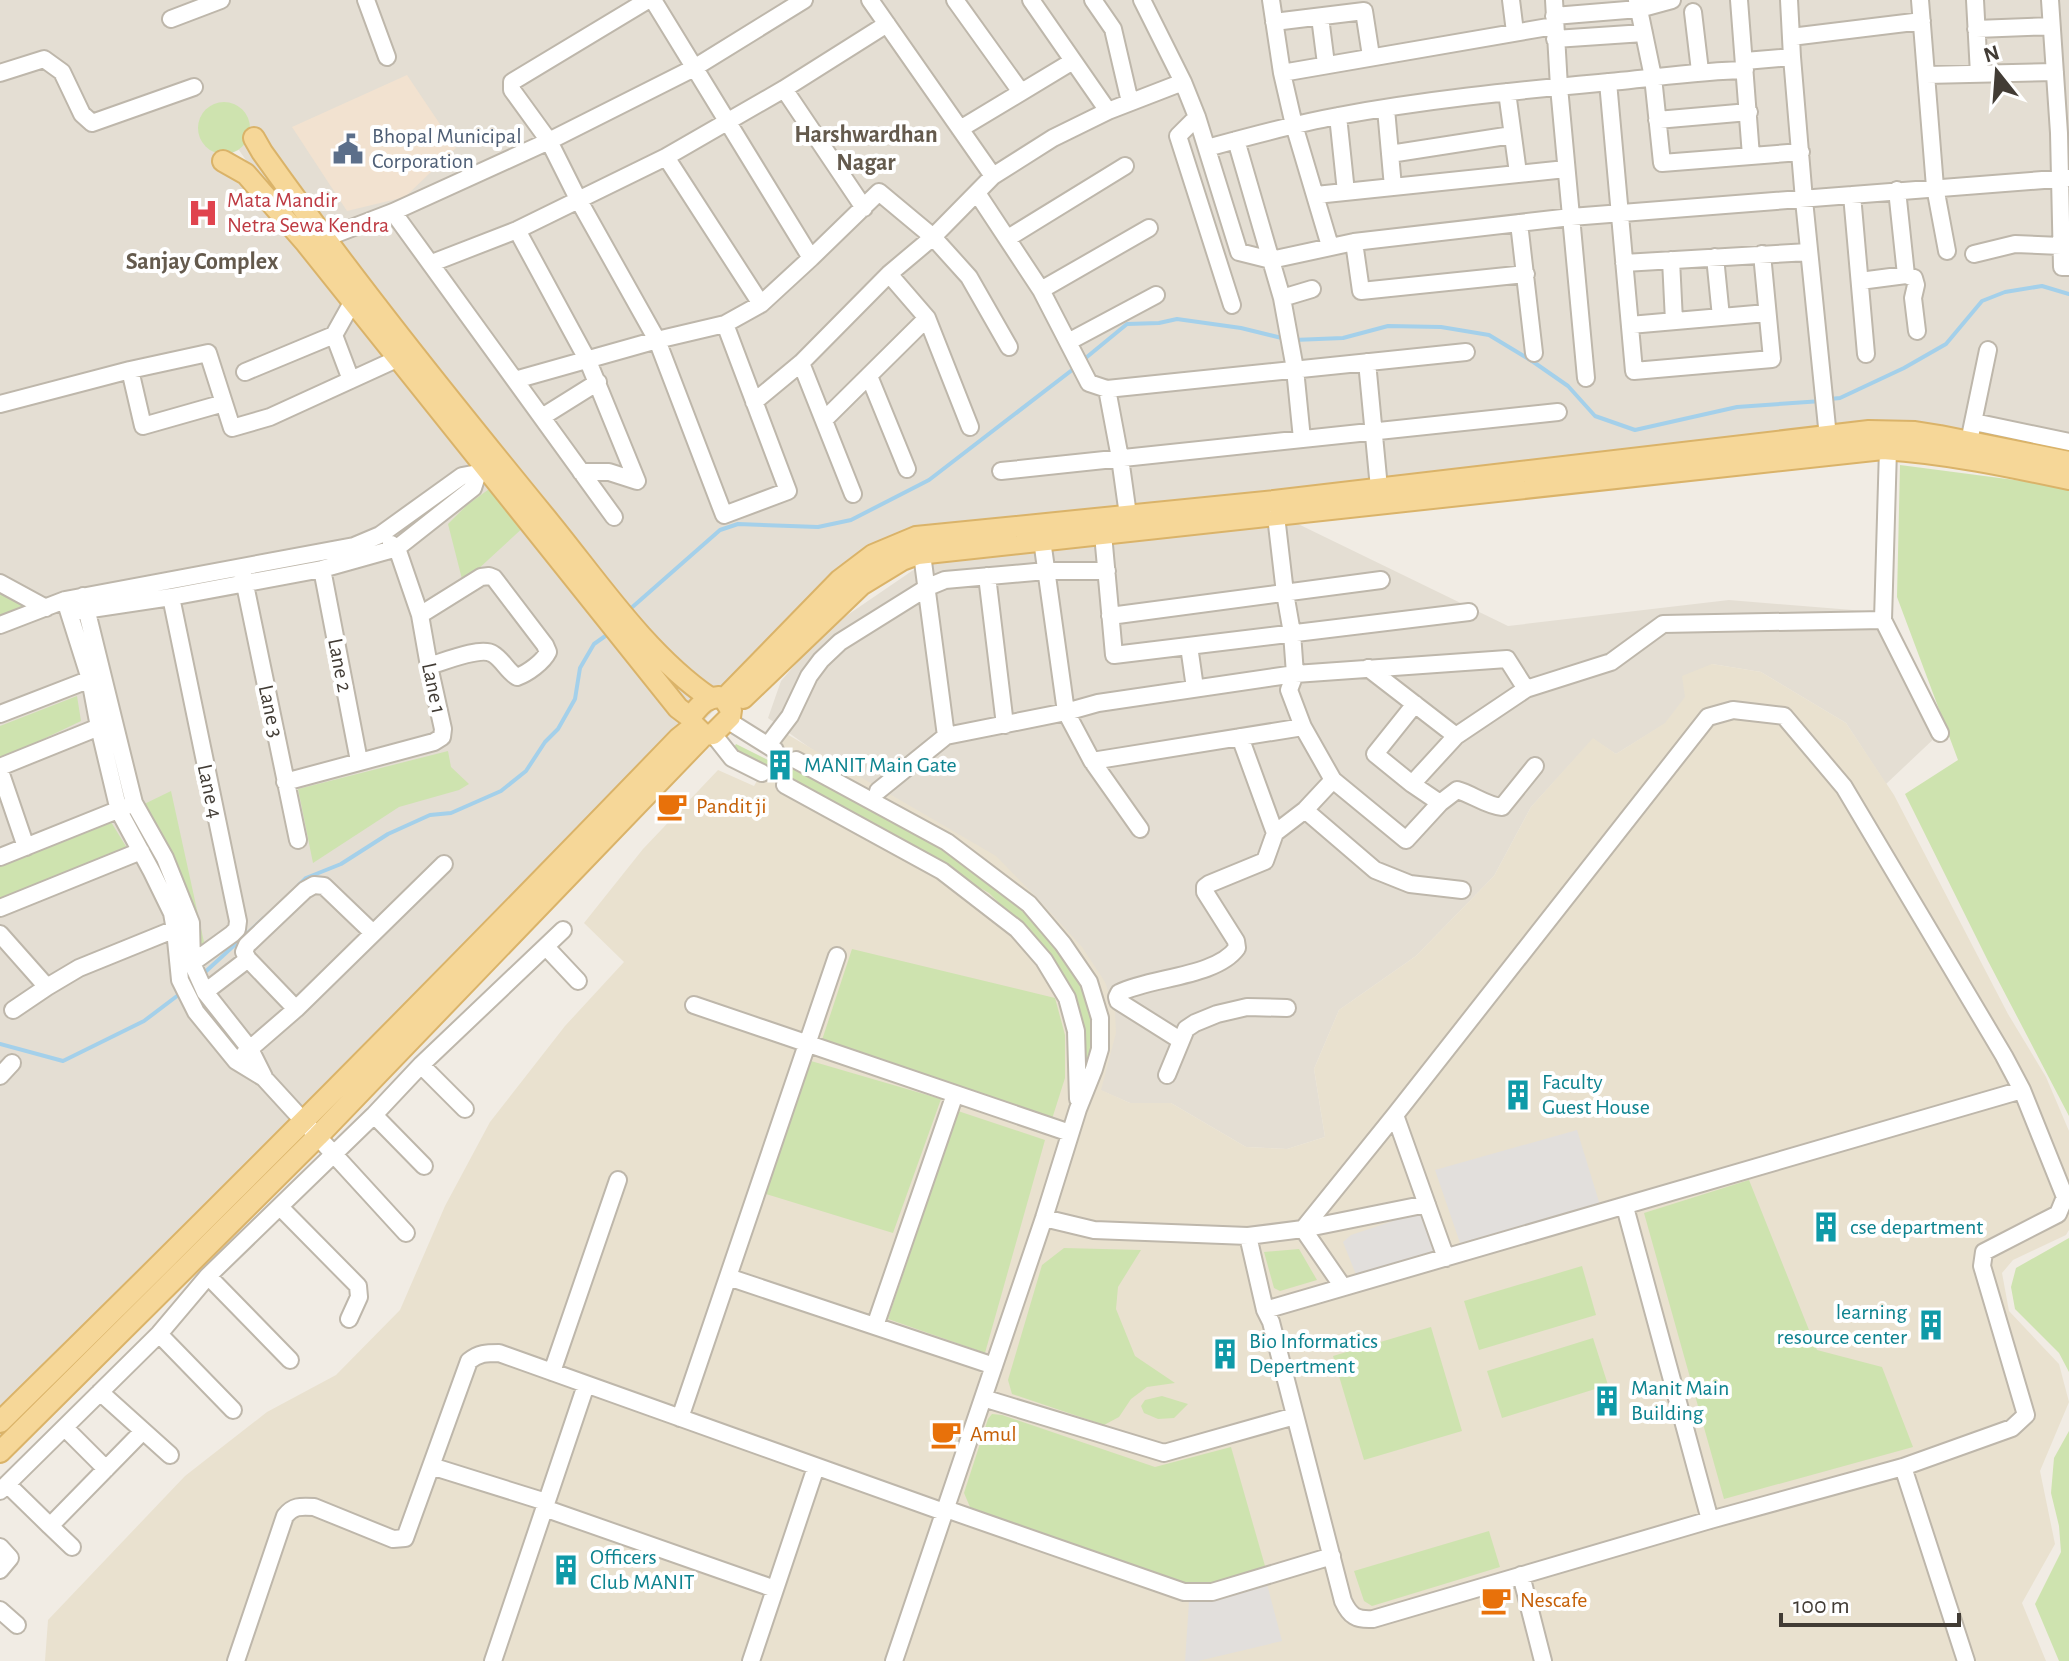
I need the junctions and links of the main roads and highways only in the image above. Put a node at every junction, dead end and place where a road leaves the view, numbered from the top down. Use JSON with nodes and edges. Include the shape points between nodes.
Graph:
{"nodes":[{"id":1,"x":254,"y":138,"type":"dead end"},
{"id":2,"x":223,"y":161,"type":"dead end"},
{"id":3,"x":316,"y":242,"type":"junction"},
{"id":4,"x":2069,"y":462,"type":"edge"},
{"id":5,"x":487,"y":466,"type":"junction"},
{"id":6,"x":2069,"y":479,"type":"edge"},
{"id":7,"x":712,"y":717,"type":"junction"},
{"id":8,"x":0,"y":1422,"type":"edge"},
{"id":9,"x":0,"y":1452,"type":"edge"}],
"edges":[{"from":1,"to":3,"type":"main road"},
{"from":2,"to":3,"type":"main road","via":[[246,174]]},
{"from":3,"to":5,"type":"main road"},
{"from":3,"to":5,"type":"main road","via":[[353,301]]},
{"from":4,"to":7,"type":"main road","via":[[1971,432],[1869,431],[916,537],[873,555],[840,580]]},
{"from":5,"to":7,"type":"main road","via":[[631,634],[678,708]]},
{"from":6,"to":7,"type":"main road","via":[[1888,449],[922,554],[861,585]]},
{"from":7,"to":8,"type":"main road","via":[[679,738]]},
{"from":7,"to":9,"type":"main road","via":[[318,1136]]}]}
